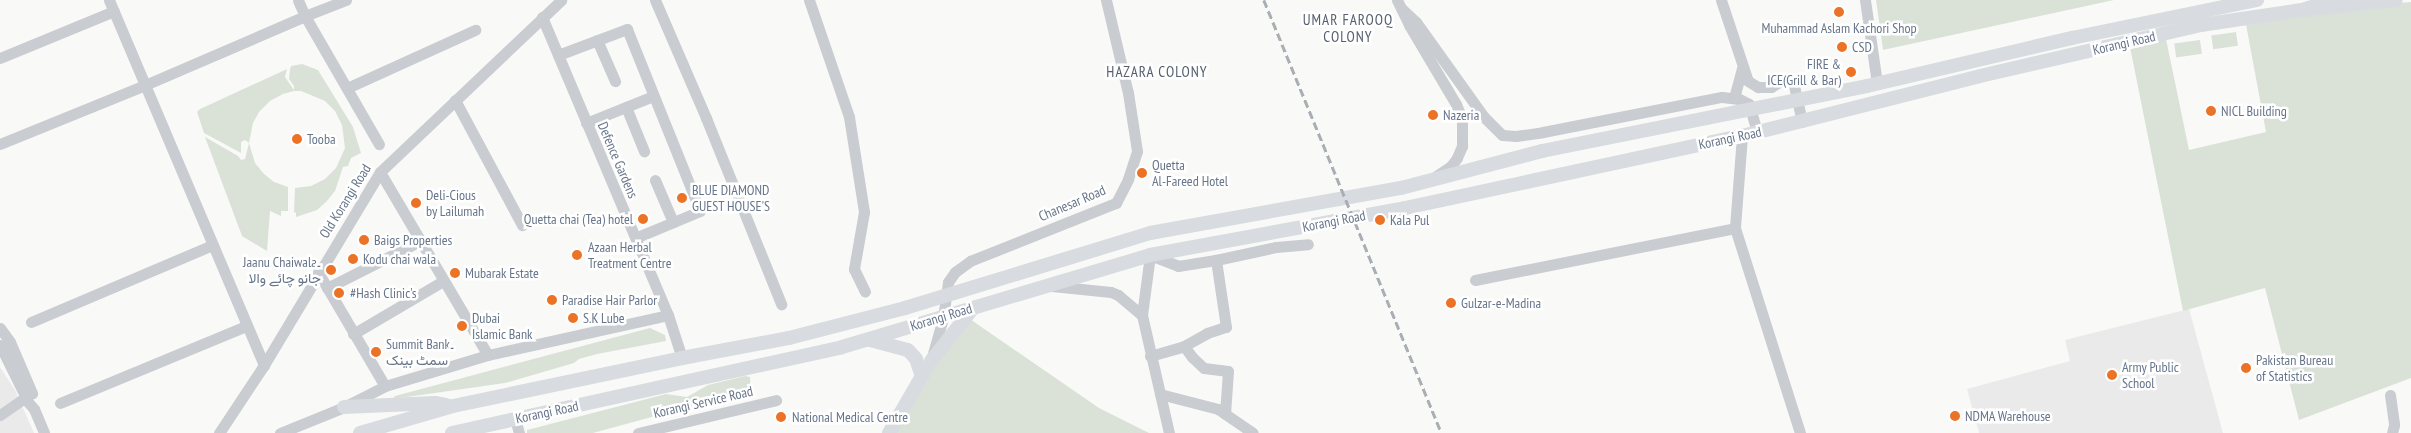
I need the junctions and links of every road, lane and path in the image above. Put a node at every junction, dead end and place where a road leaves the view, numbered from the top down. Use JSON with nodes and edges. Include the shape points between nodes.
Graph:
{"nodes":[{"id":1,"x":109,"y":0,"type":"edge"},
{"id":2,"x":298,"y":0,"type":"edge"},
{"id":3,"x":346,"y":0,"type":"edge"},
{"id":4,"x":561,"y":0,"type":"edge"},
{"id":5,"x":655,"y":0,"type":"edge"},
{"id":6,"x":809,"y":0,"type":"edge"},
{"id":7,"x":1106,"y":0,"type":"edge"},
{"id":8,"x":1721,"y":0,"type":"edge"},
{"id":9,"x":1864,"y":0,"type":"edge"},
{"id":10,"x":2226,"y":0,"type":"edge"},
{"id":11,"x":2257,"y":0,"type":"edge"},
{"id":12,"x":2343,"y":0,"type":"edge"},
{"id":13,"x":2396,"y":0,"type":"edge"},
{"id":14,"x":1399,"y":4,"type":"edge"},
{"id":15,"x":2308,"y":8,"type":"junction"},
{"id":16,"x":2205,"y":9,"type":"junction"},
{"id":17,"x":114,"y":11,"type":"junction"},
{"id":18,"x":305,"y":16,"type":"junction"},
{"id":19,"x":542,"y":18,"type":"junction"},
{"id":20,"x":475,"y":30,"type":"dead end"},
{"id":21,"x":597,"y":40,"type":"junction"},
{"id":22,"x":558,"y":55,"type":"junction"},
{"id":23,"x":0,"y":58,"type":"edge"},
{"id":24,"x":1742,"y":68,"type":"junction"},
{"id":25,"x":615,"y":81,"type":"dead end"},
{"id":26,"x":1877,"y":83,"type":"junction"},
{"id":27,"x":145,"y":85,"type":"junction"},
{"id":28,"x":347,"y":88,"type":"junction"},
{"id":29,"x":653,"y":96,"type":"junction"},
{"id":30,"x":1734,"y":98,"type":"junction"},
{"id":31,"x":455,"y":100,"type":"junction"},
{"id":32,"x":1796,"y":100,"type":"junction"},
{"id":33,"x":626,"y":107,"type":"junction"},
{"id":34,"x":1751,"y":109,"type":"junction"},
{"id":35,"x":1802,"y":122,"type":"junction"},
{"id":36,"x":586,"y":123,"type":"junction"},
{"id":37,"x":1757,"y":132,"type":"junction"},
{"id":38,"x":1742,"y":136,"type":"junction"},
{"id":39,"x":0,"y":144,"type":"edge"},
{"id":40,"x":379,"y":144,"type":"dead end"},
{"id":41,"x":644,"y":151,"type":"dead end"},
{"id":42,"x":380,"y":172,"type":"junction"},
{"id":43,"x":654,"y":180,"type":"dead end"},
{"id":44,"x":1426,"y":182,"type":"junction"},
{"id":45,"x":673,"y":222,"type":"junction"},
{"id":46,"x":522,"y":225,"type":"dead end"},
{"id":47,"x":1735,"y":228,"type":"junction"},
{"id":48,"x":635,"y":238,"type":"junction"},
{"id":49,"x":420,"y":241,"type":"junction"},
{"id":50,"x":1308,"y":244,"type":"dead end"},
{"id":51,"x":212,"y":245,"type":"junction"},
{"id":52,"x":1150,"y":255,"type":"junction"},
{"id":53,"x":1216,"y":260,"type":"junction"},
{"id":54,"x":318,"y":272,"type":"junction"},
{"id":55,"x":1475,"y":280,"type":"dead end"},
{"id":56,"x":443,"y":281,"type":"junction"},
{"id":57,"x":1047,"y":285,"type":"junction"},
{"id":58,"x":327,"y":288,"type":"junction"},
{"id":59,"x":865,"y":292,"type":"dead end"},
{"id":60,"x":947,"y":295,"type":"junction"},
{"id":61,"x":781,"y":304,"type":"dead end"},
{"id":62,"x":973,"y":308,"type":"junction"},
{"id":63,"x":668,"y":315,"type":"junction"},
{"id":64,"x":1142,"y":315,"type":"junction"},
{"id":65,"x":943,"y":318,"type":"junction"},
{"id":66,"x":31,"y":322,"type":"dead end"},
{"id":67,"x":246,"y":326,"type":"junction"},
{"id":68,"x":0,"y":328,"type":"edge"},
{"id":69,"x":353,"y":334,"type":"junction"},
{"id":70,"x":866,"y":339,"type":"junction"},
{"id":71,"x":1184,"y":346,"type":"junction"},
{"id":72,"x":1,"y":347,"type":"edge"},
{"id":73,"x":488,"y":354,"type":"junction"},
{"id":74,"x":1150,"y":356,"type":"junction"},
{"id":75,"x":682,"y":358,"type":"junction"},
{"id":76,"x":264,"y":365,"type":"junction"},
{"id":77,"x":926,"y":369,"type":"junction"},
{"id":78,"x":385,"y":386,"type":"junction"},
{"id":79,"x":1160,"y":394,"type":"junction"},
{"id":80,"x":2390,"y":395,"type":"dead end"},
{"id":81,"x":26,"y":397,"type":"junction"},
{"id":82,"x":776,"y":400,"type":"dead end"},
{"id":83,"x":60,"y":403,"type":"dead end"},
{"id":84,"x":453,"y":406,"type":"junction"},
{"id":85,"x":344,"y":407,"type":"junction"},
{"id":86,"x":34,"y":409,"type":"junction"},
{"id":87,"x":1225,"y":414,"type":"junction"},
{"id":88,"x":0,"y":415,"type":"edge"},
{"id":89,"x":515,"y":419,"type":"junction"},
{"id":90,"x":219,"y":432,"type":"edge"},
{"id":91,"x":44,"y":433,"type":"edge"},
{"id":92,"x":280,"y":433,"type":"edge"},
{"id":93,"x":360,"y":433,"type":"edge"},
{"id":94,"x":452,"y":433,"type":"edge"},
{"id":95,"x":519,"y":433,"type":"edge"},
{"id":96,"x":638,"y":433,"type":"edge"},
{"id":97,"x":889,"y":433,"type":"edge"},
{"id":98,"x":1169,"y":433,"type":"edge"},
{"id":99,"x":1253,"y":433,"type":"edge"},
{"id":100,"x":1800,"y":433,"type":"edge"},
{"id":101,"x":2392,"y":433,"type":"edge"}],
"edges":[{"from":1,"to":17,"type":"street"},
{"from":2,"to":18,"type":"street"},
{"from":3,"to":18,"type":"street"},
{"from":4,"to":19,"type":"street","name":"Old Korangi Road"},
{"from":5,"to":61,"type":"street"},
{"from":6,"to":59,"type":"street","via":[[850,117],[864,212],[854,269]]},
{"from":7,"to":60,"type":"street","name":"Chanesar Road","via":[[1128,93],[1137,151],[1116,203],[970,261],[953,274],[948,282]]},
{"from":8,"to":24,"type":"street"},
{"from":9,"to":26,"type":"street"},
{"from":10,"to":16,"type":"main road"},
{"from":11,"to":16,"type":"main road","name":"Korangi Road"},
{"from":12,"to":15,"type":"highway"},
{"from":13,"to":15,"type":"main road","name":"Korangi Road"},
{"from":14,"to":30,"type":"street","via":[[1416,22],[1493,128],[1507,136],[1722,97]]},
{"from":14,"to":44,"type":"street","via":[[1462,120],[1463,140],[1457,158]]},
{"from":15,"to":35,"type":"main road","name":"Korangi Road","via":[[2201,25],[1980,76]]},
{"from":16,"to":26,"type":"main road","name":"Korangi Road"},
{"from":17,"to":23,"type":"street"},
{"from":17,"to":27,"type":"street"},
{"from":18,"to":27,"type":"street"},
{"from":18,"to":28,"type":"street"},
{"from":19,"to":22,"type":"street","name":"Defence Gardens"},
{"from":19,"to":31,"type":"street","name":"Old Korangi Road"},
{"from":20,"to":28,"type":"street"},
{"from":21,"to":22,"type":"street"},
{"from":21,"to":25,"type":"street"},
{"from":21,"to":29,"type":"street","via":[[627,28]]},
{"from":22,"to":36,"type":"street","name":"Defence Gardens"},
{"from":24,"to":30,"type":"street"},
{"from":24,"to":32,"type":"street","via":[[1748,81],[1758,87],[1771,87],[1782,80],[1793,81]]},
{"from":26,"to":32,"type":"main road","name":"Korangi Road"},
{"from":27,"to":39,"type":"street"},
{"from":27,"to":51,"type":"street"},
{"from":28,"to":40,"type":"street"},
{"from":29,"to":33,"type":"street"},
{"from":29,"to":45,"type":"street","via":[[700,211]]},
{"from":30,"to":34,"type":"street","via":[[1743,100]]},
{"from":31,"to":42,"type":"street","name":"Old Korangi Road"},
{"from":31,"to":46,"type":"street"},
{"from":32,"to":34,"type":"main road","name":"Korangi Road"},
{"from":32,"to":35,"type":"street"},
{"from":33,"to":36,"type":"street"},
{"from":33,"to":41,"type":"street"},
{"from":34,"to":37,"type":"street"},
{"from":34,"to":44,"type":"main road","name":"Korangi Road","via":[[1542,150]]},
{"from":35,"to":37,"type":"main road","name":"Korangi Road"},
{"from":36,"to":48,"type":"street","name":"Defence Gardens"},
{"from":37,"to":38,"type":"main road","name":"Korangi Road"},
{"from":38,"to":47,"type":"street"},
{"from":38,"to":52,"type":"main road","name":"Korangi Road","via":[[1405,208]]},
{"from":42,"to":49,"type":"street"},
{"from":42,"to":54,"type":"street","name":"Old Korangi Road"},
{"from":43,"to":45,"type":"street"},
{"from":44,"to":60,"type":"main road","name":"Korangi Road","via":[[1150,233]]},
{"from":45,"to":48,"type":"street"},
{"from":47,"to":55,"type":"street"},
{"from":47,"to":100,"type":"street"},
{"from":48,"to":63,"type":"street","name":"Defence Gardens"},
{"from":49,"to":56,"type":"street"},
{"from":49,"to":58,"type":"street"},
{"from":50,"to":53,"type":"street","via":[[1276,247]]},
{"from":51,"to":66,"type":"street"},
{"from":51,"to":67,"type":"street"},
{"from":52,"to":53,"type":"street","via":[[1178,266]]},
{"from":52,"to":57,"type":"main road","name":"Korangi Road"},
{"from":52,"to":64,"type":"street"},
{"from":53,"to":71,"type":"street","via":[[1226,328],[1207,333]]},
{"from":54,"to":58,"type":"street"},
{"from":54,"to":76,"type":"street","name":"Old Korangi Road"},
{"from":56,"to":69,"type":"street"},
{"from":56,"to":73,"type":"street"},
{"from":57,"to":62,"type":"main road","name":"Korangi Road"},
{"from":57,"to":64,"type":"street","via":[[1111,292]]},
{"from":58,"to":69,"type":"street"},
{"from":60,"to":65,"type":"street","name":"Chanesar Road"},
{"from":60,"to":75,"type":"main road","name":"Korangi Road","via":[[790,338]]},
{"from":62,"to":65,"type":"main road","name":"Korangi Road"},
{"from":62,"to":77,"type":"main road"},
{"from":63,"to":73,"type":"street"},
{"from":63,"to":75,"type":"street","name":"Defence Gardens"},
{"from":64,"to":74,"type":"street"},
{"from":65,"to":70,"type":"main road","name":"Korangi Road"},
{"from":65,"to":77,"type":"street","name":"Chanesar Road"},
{"from":67,"to":76,"type":"street"},
{"from":67,"to":83,"type":"street"},
{"from":68,"to":86,"type":"street","via":[[10,342],[35,401]]},
{"from":69,"to":78,"type":"street"},
{"from":70,"to":77,"type":"main road","via":[[908,350]]},
{"from":70,"to":89,"type":"main road","name":"Korangi Road"},
{"from":71,"to":74,"type":"street"},
{"from":71,"to":87,"type":"street","via":[[1204,368],[1228,371]]},
{"from":72,"to":81,"type":"street"},
{"from":73,"to":78,"type":"street"},
{"from":74,"to":79,"type":"street"},
{"from":75,"to":84,"type":"main road","name":"Korangi Road"},
{"from":76,"to":90,"type":"street","name":"Old Korangi Road"},
{"from":77,"to":97,"type":"main road"},
{"from":78,"to":85,"type":"street"},
{"from":79,"to":87,"type":"street","via":[[1218,409]]},
{"from":79,"to":98,"type":"street"},
{"from":80,"to":101,"type":"street"},
{"from":81,"to":86,"type":"street"},
{"from":81,"to":88,"type":"street"},
{"from":82,"to":96,"type":"street","name":"Korangi Service Road"},
{"from":84,"to":85,"type":"main road","via":[[435,403]]},
{"from":84,"to":93,"type":"main road","name":"Korangi Road"},
{"from":85,"to":92,"type":"street"},
{"from":86,"to":91,"type":"street"},
{"from":87,"to":99,"type":"street"},
{"from":89,"to":94,"type":"main road","name":"Korangi Road"},
{"from":89,"to":95,"type":"street"}]}
